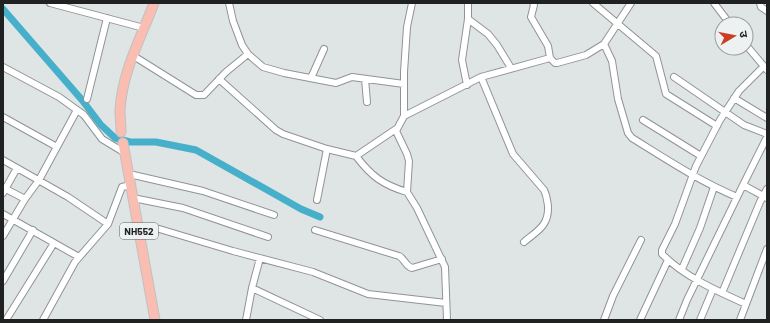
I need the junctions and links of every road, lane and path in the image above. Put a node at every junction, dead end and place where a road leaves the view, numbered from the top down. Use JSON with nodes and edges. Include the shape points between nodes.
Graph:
{"nodes":[{"id":1,"x":50,"y":3,"type":"edge"},
{"id":2,"x":154,"y":3,"type":"edge"},
{"id":3,"x":229,"y":3,"type":"edge"},
{"id":4,"x":409,"y":3,"type":"edge"},
{"id":5,"x":412,"y":3,"type":"edge"},
{"id":6,"x":416,"y":3,"type":"edge"},
{"id":7,"x":468,"y":3,"type":"edge"},
{"id":8,"x":533,"y":3,"type":"edge"},
{"id":9,"x":593,"y":3,"type":"edge"},
{"id":10,"x":631,"y":3,"type":"edge"},
{"id":11,"x":715,"y":3,"type":"edge"},
{"id":12,"x":760,"y":3,"type":"edge"},
{"id":13,"x":767,"y":10,"type":"edge"},
{"id":14,"x":724,"y":16,"type":"edge"},
{"id":15,"x":108,"y":18,"type":"junction"},
{"id":16,"x":468,"y":19,"type":"junction"},
{"id":17,"x":617,"y":23,"type":"junction"},
{"id":18,"x":144,"y":28,"type":"junction"},
{"id":19,"x":604,"y":44,"type":"junction"},
{"id":20,"x":324,"y":49,"type":"dead end"},
{"id":21,"x":248,"y":54,"type":"junction"},
{"id":22,"x":754,"y":54,"type":"edge"},
{"id":23,"x":132,"y":56,"type":"junction"},
{"id":24,"x":550,"y":58,"type":"junction"},
{"id":25,"x":767,"y":58,"type":"edge"},
{"id":26,"x":764,"y":66,"type":"edge"},
{"id":27,"x":3,"y":67,"type":"edge"},
{"id":28,"x":511,"y":68,"type":"junction"},
{"id":29,"x":481,"y":77,"type":"junction"},
{"id":30,"x":674,"y":77,"type":"dead end"},
{"id":31,"x":311,"y":78,"type":"junction"},
{"id":32,"x":220,"y":79,"type":"junction"},
{"id":33,"x":365,"y":79,"type":"junction"},
{"id":34,"x":404,"y":84,"type":"junction"},
{"id":35,"x":467,"y":86,"type":"junction"},
{"id":36,"x":734,"y":98,"type":"junction"},
{"id":37,"x":87,"y":99,"type":"dead end"},
{"id":38,"x":367,"y":102,"type":"dead end"},
{"id":39,"x":78,"y":110,"type":"junction"},
{"id":40,"x":725,"y":112,"type":"junction"},
{"id":41,"x":404,"y":116,"type":"junction"},
{"id":42,"x":3,"y":117,"type":"edge"},
{"id":43,"x":767,"y":118,"type":"edge"},
{"id":44,"x":643,"y":120,"type":"dead end"},
{"id":45,"x":717,"y":126,"type":"junction"},
{"id":46,"x":396,"y":129,"type":"junction"},
{"id":47,"x":121,"y":132,"type":"dead end"},
{"id":48,"x":767,"y":136,"type":"edge"},
{"id":49,"x":123,"y":142,"type":"dead end"},
{"id":50,"x":57,"y":147,"type":"junction"},
{"id":51,"x":327,"y":149,"type":"junction"},
{"id":52,"x":126,"y":153,"type":"junction"},
{"id":53,"x":356,"y":156,"type":"junction"},
{"id":54,"x":701,"y":156,"type":"junction"},
{"id":55,"x":3,"y":160,"type":"edge"},
{"id":56,"x":17,"y":168,"type":"junction"},
{"id":57,"x":129,"y":174,"type":"junction"},
{"id":58,"x":692,"y":175,"type":"junction"},
{"id":59,"x":38,"y":180,"type":"junction"},
{"id":60,"x":131,"y":185,"type":"junction"},
{"id":61,"x":743,"y":185,"type":"junction"},
{"id":62,"x":714,"y":187,"type":"junction"},
{"id":63,"x":767,"y":189,"type":"edge"},
{"id":64,"x":4,"y":190,"type":"edge"},
{"id":65,"x":407,"y":192,"type":"junction"},
{"id":66,"x":737,"y":196,"type":"junction"},
{"id":67,"x":765,"y":197,"type":"edge"},
{"id":68,"x":133,"y":198,"type":"junction"},
{"id":69,"x":25,"y":199,"type":"junction"},
{"id":70,"x":317,"y":200,"type":"dead end"},
{"id":71,"x":3,"y":214,"type":"edge"},
{"id":72,"x":274,"y":215,"type":"dead end"},
{"id":73,"x":12,"y":219,"type":"junction"},
{"id":74,"x":108,"y":224,"type":"junction"},
{"id":75,"x":139,"y":228,"type":"junction"},
{"id":76,"x":33,"y":230,"type":"junction"},
{"id":77,"x":315,"y":230,"type":"dead end"},
{"id":78,"x":3,"y":236,"type":"edge"},
{"id":79,"x":268,"y":237,"type":"dead end"},
{"id":80,"x":641,"y":240,"type":"dead end"},
{"id":81,"x":524,"y":242,"type":"dead end"},
{"id":82,"x":54,"y":243,"type":"junction"},
{"id":83,"x":767,"y":249,"type":"edge"},
{"id":84,"x":80,"y":257,"type":"junction"},
{"id":85,"x":260,"y":258,"type":"junction"},
{"id":86,"x":442,"y":259,"type":"junction"},
{"id":87,"x":668,"y":260,"type":"junction"},
{"id":88,"x":682,"y":270,"type":"junction"},
{"id":89,"x":697,"y":278,"type":"junction"},
{"id":90,"x":3,"y":281,"type":"edge"},
{"id":91,"x":252,"y":288,"type":"junction"},
{"id":92,"x":713,"y":289,"type":"junction"},
{"id":93,"x":722,"y":293,"type":"junction"},
{"id":94,"x":446,"y":303,"type":"junction"},
{"id":95,"x":746,"y":304,"type":"junction"},
{"id":96,"x":6,"y":320,"type":"edge"},
{"id":97,"x":43,"y":320,"type":"edge"},
{"id":98,"x":155,"y":320,"type":"edge"},
{"id":99,"x":246,"y":320,"type":"edge"},
{"id":100,"x":320,"y":320,"type":"edge"},
{"id":101,"x":447,"y":320,"type":"edge"},
{"id":102,"x":604,"y":320,"type":"edge"},
{"id":103,"x":640,"y":320,"type":"edge"},
{"id":104,"x":679,"y":320,"type":"edge"},
{"id":105,"x":700,"y":320,"type":"edge"},
{"id":106,"x":740,"y":320,"type":"edge"}],
"edges":[{"from":1,"to":15,"type":"street"},
{"from":2,"to":18,"type":"highway"},
{"from":3,"to":21,"type":"street","via":[[237,33]]},
{"from":4,"to":5,"type":"street"},
{"from":5,"to":6,"type":"street"},
{"from":5,"to":34,"type":"street","via":[[407,27]]},
{"from":7,"to":16,"type":"street"},
{"from":8,"to":24,"type":"street","via":[[531,17],[548,46]]},
{"from":9,"to":17,"type":"street"},
{"from":10,"to":17,"type":"street"},
{"from":11,"to":14,"type":"street"},
{"from":12,"to":13,"type":"street"},
{"from":15,"to":18,"type":"street"},
{"from":15,"to":37,"type":"street"},
{"from":16,"to":28,"type":"street","via":[[488,34]]},
{"from":16,"to":35,"type":"street","via":[[462,60]]},
{"from":17,"to":19,"type":"street"},
{"from":17,"to":45,"type":"street","via":[[656,56],[666,94]]},
{"from":18,"to":23,"type":"highway"},
{"from":19,"to":24,"type":"street","via":[[582,56],[557,63]]},
{"from":19,"to":58,"type":"street","via":[[612,61],[626,128],[632,138]]},
{"from":20,"to":31,"type":"street"},
{"from":21,"to":31,"type":"street","via":[[263,67]]},
{"from":21,"to":32,"type":"street"},
{"from":22,"to":26,"type":"street"},
{"from":23,"to":32,"type":"street","via":[[196,95],[204,95]]},
{"from":23,"to":47,"type":"highway","via":[[122,93]]},
{"from":24,"to":28,"type":"street"},
{"from":25,"to":26,"type":"street"},
{"from":26,"to":36,"type":"street"},
{"from":27,"to":39,"type":"street"},
{"from":28,"to":29,"type":"street"},
{"from":29,"to":35,"type":"street"},
{"from":29,"to":81,"type":"street","via":[[513,154],[547,196],[547,220],[542,228]]},
{"from":30,"to":40,"type":"street"},
{"from":31,"to":33,"type":"street","via":[[336,83],[352,77]]},
{"from":32,"to":51,"type":"street","via":[[276,130]]},
{"from":33,"to":34,"type":"street"},
{"from":33,"to":38,"type":"street"},
{"from":34,"to":41,"type":"street"},
{"from":35,"to":41,"type":"street"},
{"from":36,"to":40,"type":"street"},
{"from":36,"to":43,"type":"street"},
{"from":39,"to":50,"type":"street"},
{"from":39,"to":52,"type":"street","via":[[102,139]]},
{"from":40,"to":45,"type":"street"},
{"from":40,"to":48,"type":"street"},
{"from":41,"to":46,"type":"street"},
{"from":42,"to":50,"type":"street"},
{"from":44,"to":54,"type":"street"},
{"from":45,"to":54,"type":"street"},
{"from":46,"to":53,"type":"street"},
{"from":46,"to":65,"type":"street","via":[[396,135],[409,161]]},
{"from":48,"to":61,"type":"street"},
{"from":49,"to":52,"type":"highway","number":"NH552"},
{"from":50,"to":59,"type":"street"},
{"from":51,"to":53,"type":"street"},
{"from":51,"to":70,"type":"street"},
{"from":52,"to":57,"type":"highway","number":"NH552"},
{"from":53,"to":65,"type":"street","via":[[377,179]]},
{"from":54,"to":58,"type":"street"},
{"from":55,"to":56,"type":"street"},
{"from":56,"to":59,"type":"street"},
{"from":56,"to":64,"type":"street"},
{"from":57,"to":60,"type":"highway","number":"NH552"},
{"from":57,"to":72,"type":"street","via":[[203,191]]},
{"from":58,"to":62,"type":"street"},
{"from":58,"to":87,"type":"street","via":[[662,250],[662,254]]},
{"from":59,"to":69,"type":"street"},
{"from":59,"to":74,"type":"street"},
{"from":60,"to":68,"type":"highway","number":"NH552"},
{"from":60,"to":74,"type":"street","via":[[122,187]]},
{"from":61,"to":66,"type":"street"},
{"from":61,"to":67,"type":"street"},
{"from":62,"to":66,"type":"street"},
{"from":62,"to":88,"type":"street"},
{"from":63,"to":67,"type":"street"},
{"from":64,"to":69,"type":"street"},
{"from":65,"to":86,"type":"street"},
{"from":66,"to":89,"type":"street"},
{"from":67,"to":93,"type":"street"},
{"from":68,"to":75,"type":"highway","number":"NH552"},
{"from":68,"to":79,"type":"street","via":[[183,208]]},
{"from":69,"to":73,"type":"street"},
{"from":71,"to":73,"type":"street"},
{"from":73,"to":76,"type":"street"},
{"from":73,"to":78,"type":"street"},
{"from":74,"to":84,"type":"street"},
{"from":75,"to":85,"type":"street","via":[[156,228]]},
{"from":75,"to":98,"type":"highway","number":"NH552"},
{"from":76,"to":82,"type":"street"},
{"from":76,"to":90,"type":"street"},
{"from":77,"to":86,"type":"street","via":[[399,256],[412,268]]},
{"from":80,"to":102,"type":"street"},
{"from":82,"to":84,"type":"street"},
{"from":82,"to":96,"type":"street"},
{"from":83,"to":95,"type":"street"},
{"from":84,"to":97,"type":"street"},
{"from":85,"to":91,"type":"street"},
{"from":85,"to":94,"type":"street","via":[[314,272],[368,294]]},
{"from":86,"to":94,"type":"street","via":[[445,267]]},
{"from":87,"to":88,"type":"street"},
{"from":87,"to":103,"type":"street"},
{"from":88,"to":89,"type":"street"},
{"from":89,"to":92,"type":"street"},
{"from":89,"to":104,"type":"street"},
{"from":91,"to":99,"type":"street"},
{"from":91,"to":100,"type":"street"},
{"from":92,"to":93,"type":"street"},
{"from":92,"to":105,"type":"street"},
{"from":93,"to":95,"type":"street"},
{"from":94,"to":101,"type":"street"},
{"from":95,"to":106,"type":"street"}]}
